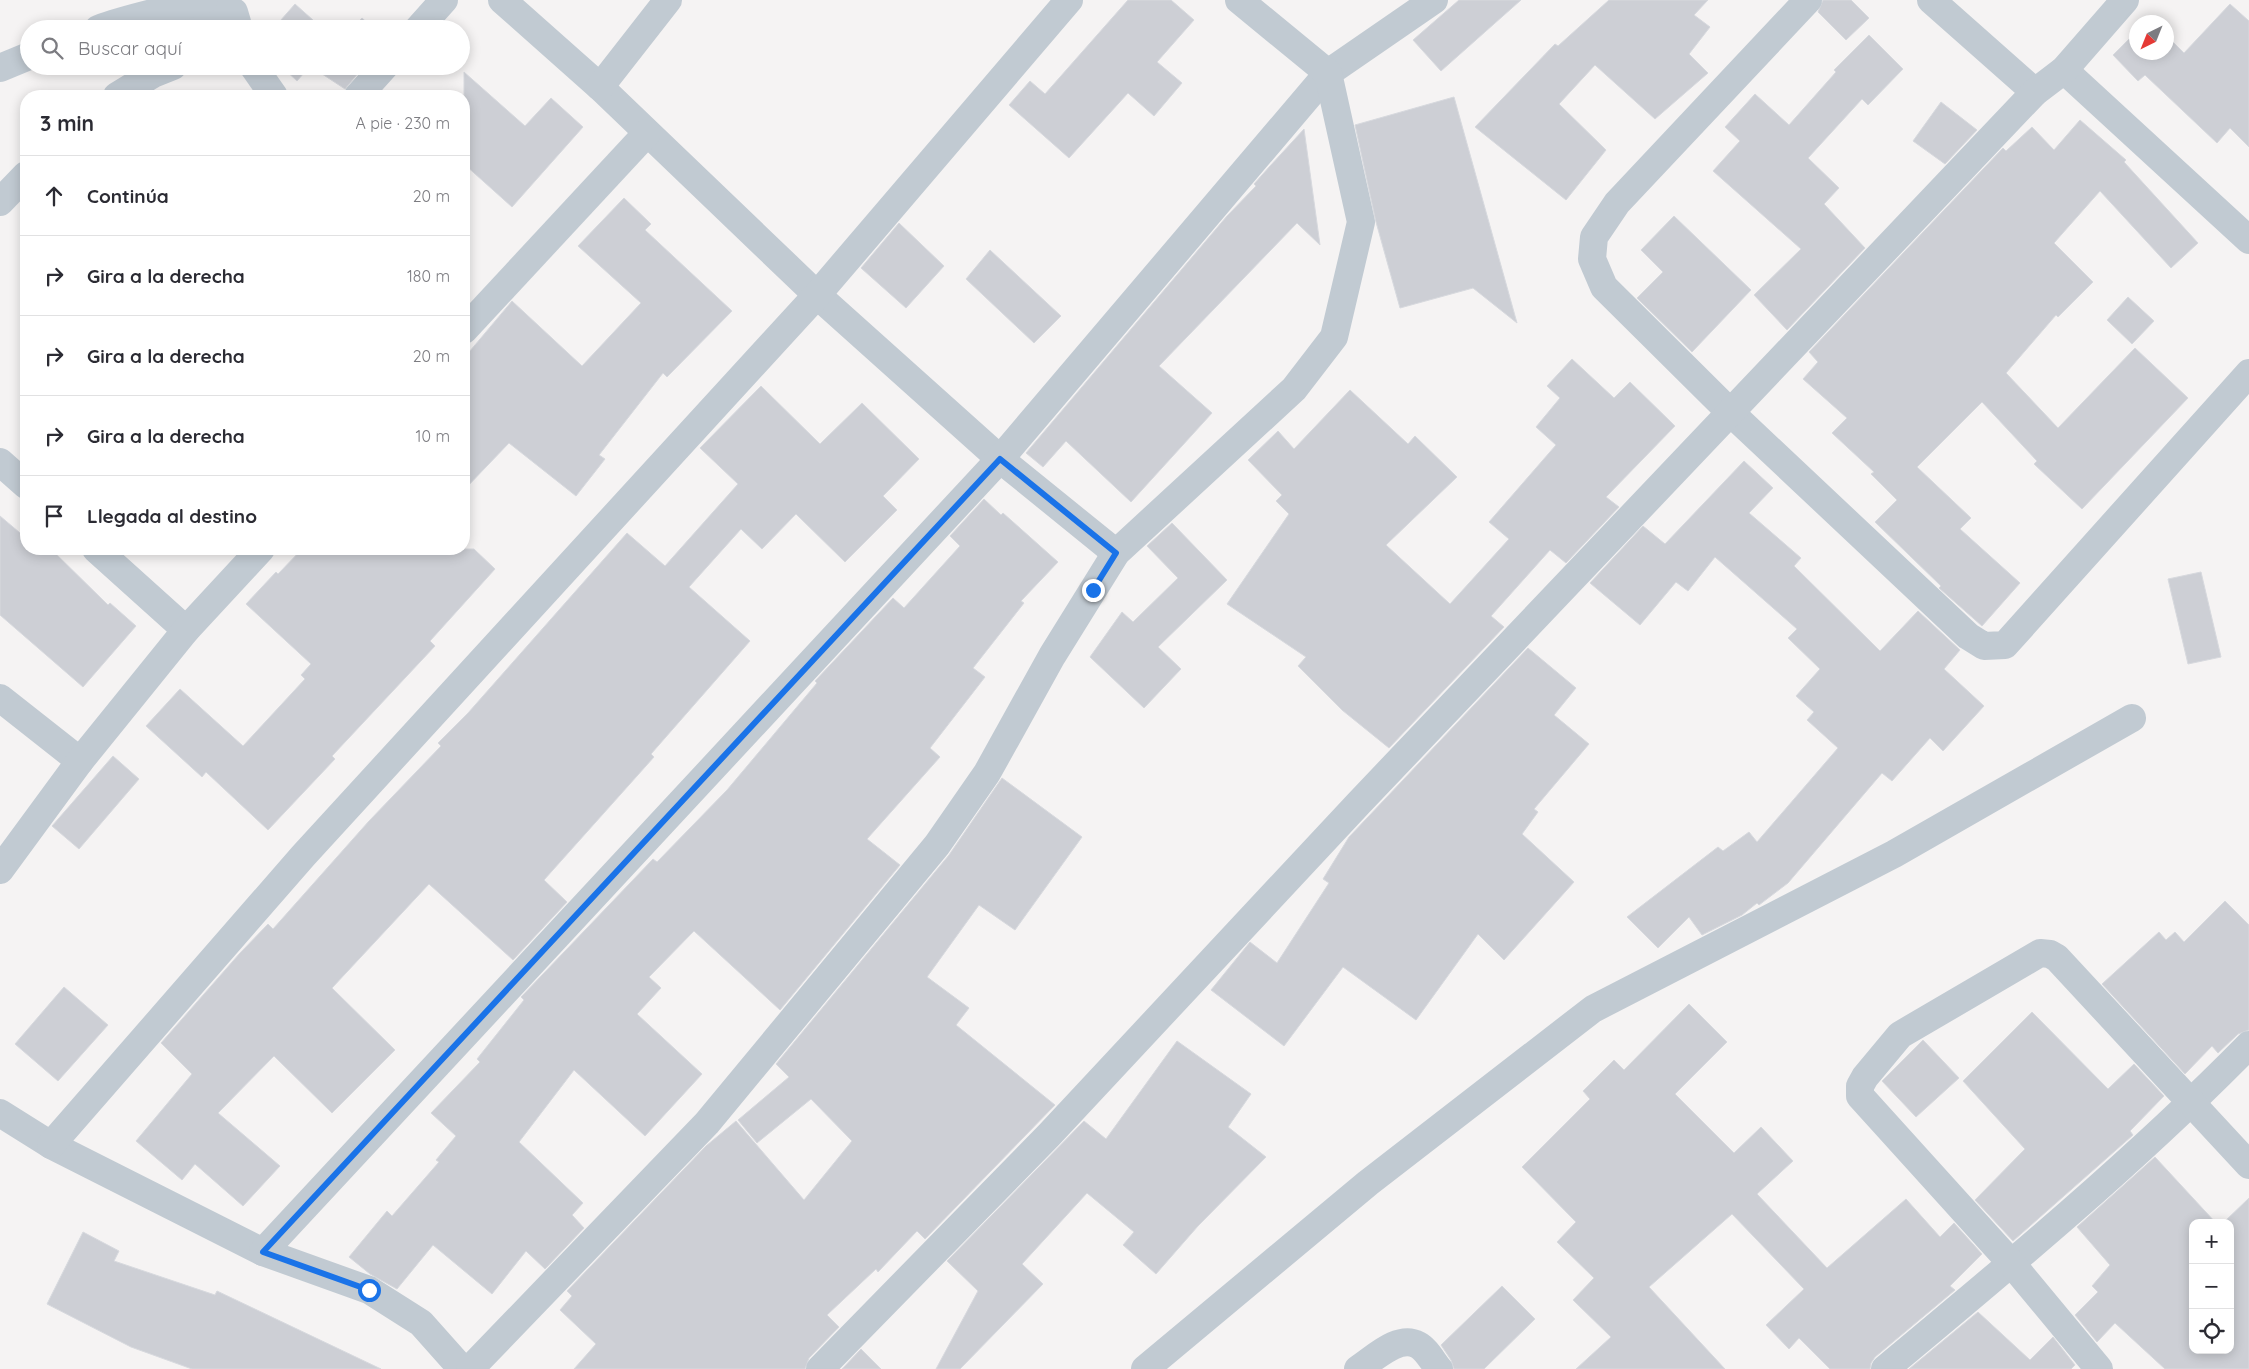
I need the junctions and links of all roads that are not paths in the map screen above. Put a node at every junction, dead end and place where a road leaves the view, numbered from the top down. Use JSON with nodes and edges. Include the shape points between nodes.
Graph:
{"nodes":[{"id":1,"x":204,"y":0,"type":"edge"},
{"id":2,"x":444,"y":0,"type":"edge"},
{"id":3,"x":502,"y":0,"type":"edge"},
{"id":4,"x":668,"y":0,"type":"edge"},
{"id":5,"x":1069,"y":0,"type":"edge"},
{"id":6,"x":1240,"y":0,"type":"edge"},
{"id":7,"x":1434,"y":0,"type":"edge"},
{"id":8,"x":1808,"y":0,"type":"edge"},
{"id":9,"x":1931,"y":0,"type":"edge"},
{"id":10,"x":2125,"y":0,"type":"edge"},
{"id":11,"x":165,"y":11,"type":"junction"},
{"id":12,"x":121,"y":20,"type":"edge"},
{"id":13,"x":236,"y":20,"type":"edge"},
{"id":14,"x":426,"y":20,"type":"edge"},
{"id":15,"x":20,"y":60,"type":"edge"},
{"id":16,"x":0,"y":68,"type":"edge"},
{"id":17,"x":2064,"y":70,"type":"junction"},
{"id":18,"x":1328,"y":73,"type":"junction"},
{"id":19,"x":151,"y":75,"type":"edge"},
{"id":20,"x":259,"y":75,"type":"edge"},
{"id":21,"x":377,"y":75,"type":"edge"},
{"id":22,"x":600,"y":87,"type":"junction"},
{"id":23,"x":127,"y":90,"type":"edge"},
{"id":24,"x":270,"y":90,"type":"edge"},
{"id":25,"x":363,"y":90,"type":"edge"},
{"id":26,"x":2035,"y":92,"type":"junction"},
{"id":27,"x":647,"y":132,"type":"junction"},
{"id":28,"x":2249,"y":240,"type":"edge"},
{"id":29,"x":817,"y":295,"type":"junction"},
{"id":30,"x":470,"y":318,"type":"edge"},
{"id":31,"x":2249,"y":373,"type":"edge"},
{"id":32,"x":1731,"y":413,"type":"junction"},
{"id":33,"x":1000,"y":459,"type":"junction"},
{"id":34,"x":0,"y":462,"type":"edge"},
{"id":35,"x":20,"y":480,"type":"edge"},
{"id":36,"x":1116,"y":553,"type":"junction"},
{"id":37,"x":103,"y":555,"type":"edge"},
{"id":38,"x":255,"y":555,"type":"edge"},
{"id":39,"x":186,"y":630,"type":"junction"},
{"id":40,"x":0,"y":698,"type":"edge"},
{"id":41,"x":2132,"y":718,"type":"dead end"},
{"id":42,"x":80,"y":761,"type":"junction"},
{"id":43,"x":1,"y":867,"type":"edge"},
{"id":44,"x":2249,"y":1045,"type":"edge"},
{"id":45,"x":2191,"y":1104,"type":"junction"},
{"id":46,"x":0,"y":1113,"type":"edge"},
{"id":47,"x":51,"y":1146,"type":"junction"},
{"id":48,"x":2249,"y":1165,"type":"edge"},
{"id":49,"x":263,"y":1252,"type":"junction"},
{"id":50,"x":2012,"y":1264,"type":"junction"},
{"id":51,"x":462,"y":1369,"type":"edge"},
{"id":52,"x":470,"y":1369,"type":"edge"},
{"id":53,"x":820,"y":1369,"type":"edge"},
{"id":54,"x":1146,"y":1369,"type":"edge"},
{"id":55,"x":1358,"y":1369,"type":"edge"},
{"id":56,"x":1439,"y":1369,"type":"edge"},
{"id":57,"x":1885,"y":1369,"type":"edge"},
{"id":58,"x":2099,"y":1369,"type":"edge"}],
"edges":[{"from":1,"to":11,"type":"street"},
{"from":2,"to":14,"type":"street"},
{"from":3,"to":22,"type":"street"},
{"from":4,"to":22,"type":"street"},
{"from":5,"to":29,"type":"street"},
{"from":6,"to":18,"type":"street"},
{"from":7,"to":18,"type":"street"},
{"from":8,"to":32,"type":"street","via":[[1617,203],[1594,237],[1592,259],[1604,287]]},
{"from":9,"to":26,"type":"street"},
{"from":10,"to":17,"type":"street"},
{"from":11,"to":12,"type":"street"},
{"from":11,"to":13,"type":"street","via":[[213,6],[234,12]]},
{"from":15,"to":16,"type":"street"},
{"from":17,"to":26,"type":"street"},
{"from":17,"to":28,"type":"street"},
{"from":18,"to":33,"type":"street"},
{"from":18,"to":36,"type":"street","via":[[1361,222],[1334,337],[1294,390]]},
{"from":19,"to":23,"type":"street"},
{"from":20,"to":24,"type":"street"},
{"from":21,"to":25,"type":"street"},
{"from":22,"to":27,"type":"street"},
{"from":26,"to":32,"type":"street"},
{"from":27,"to":29,"type":"street"},
{"from":27,"to":30,"type":"street"},
{"from":29,"to":33,"type":"street"},
{"from":29,"to":47,"type":"street","via":[[303,856]]},
{"from":31,"to":32,"type":"street","via":[[2004,645],[1984,646],[1968,636]]},
{"from":32,"to":53,"type":"street","via":[[1358,804],[1049,1135]]},
{"from":33,"to":36,"type":"street"},
{"from":33,"to":49,"type":"street"},
{"from":34,"to":35,"type":"street"},
{"from":36,"to":52,"type":"street","via":[[1052,656],[987,773],[936,845],[707,1123]]},
{"from":37,"to":39,"type":"street"},
{"from":38,"to":39,"type":"street"},
{"from":39,"to":42,"type":"street"},
{"from":40,"to":42,"type":"street"},
{"from":41,"to":54,"type":"street","via":[[1894,854],[1593,1009],[1368,1183]]},
{"from":42,"to":43,"type":"street"},
{"from":44,"to":45,"type":"street"},
{"from":45,"to":48,"type":"street"},
{"from":45,"to":50,"type":"street"},
{"from":45,"to":50,"type":"street","via":[[2058,958],[2050,954],[2040,953],[1900,1035],[1865,1077],[1860,1086],[1860,1096]]},
{"from":46,"to":47,"type":"street"},
{"from":47,"to":49,"type":"street"},
{"from":49,"to":51,"type":"street","via":[[369,1290],[421,1323]]},
{"from":50,"to":57,"type":"street"},
{"from":50,"to":58,"type":"street"},
{"from":55,"to":56,"type":"street","via":[[1394,1345],[1405,1342],[1418,1345]]}]}
